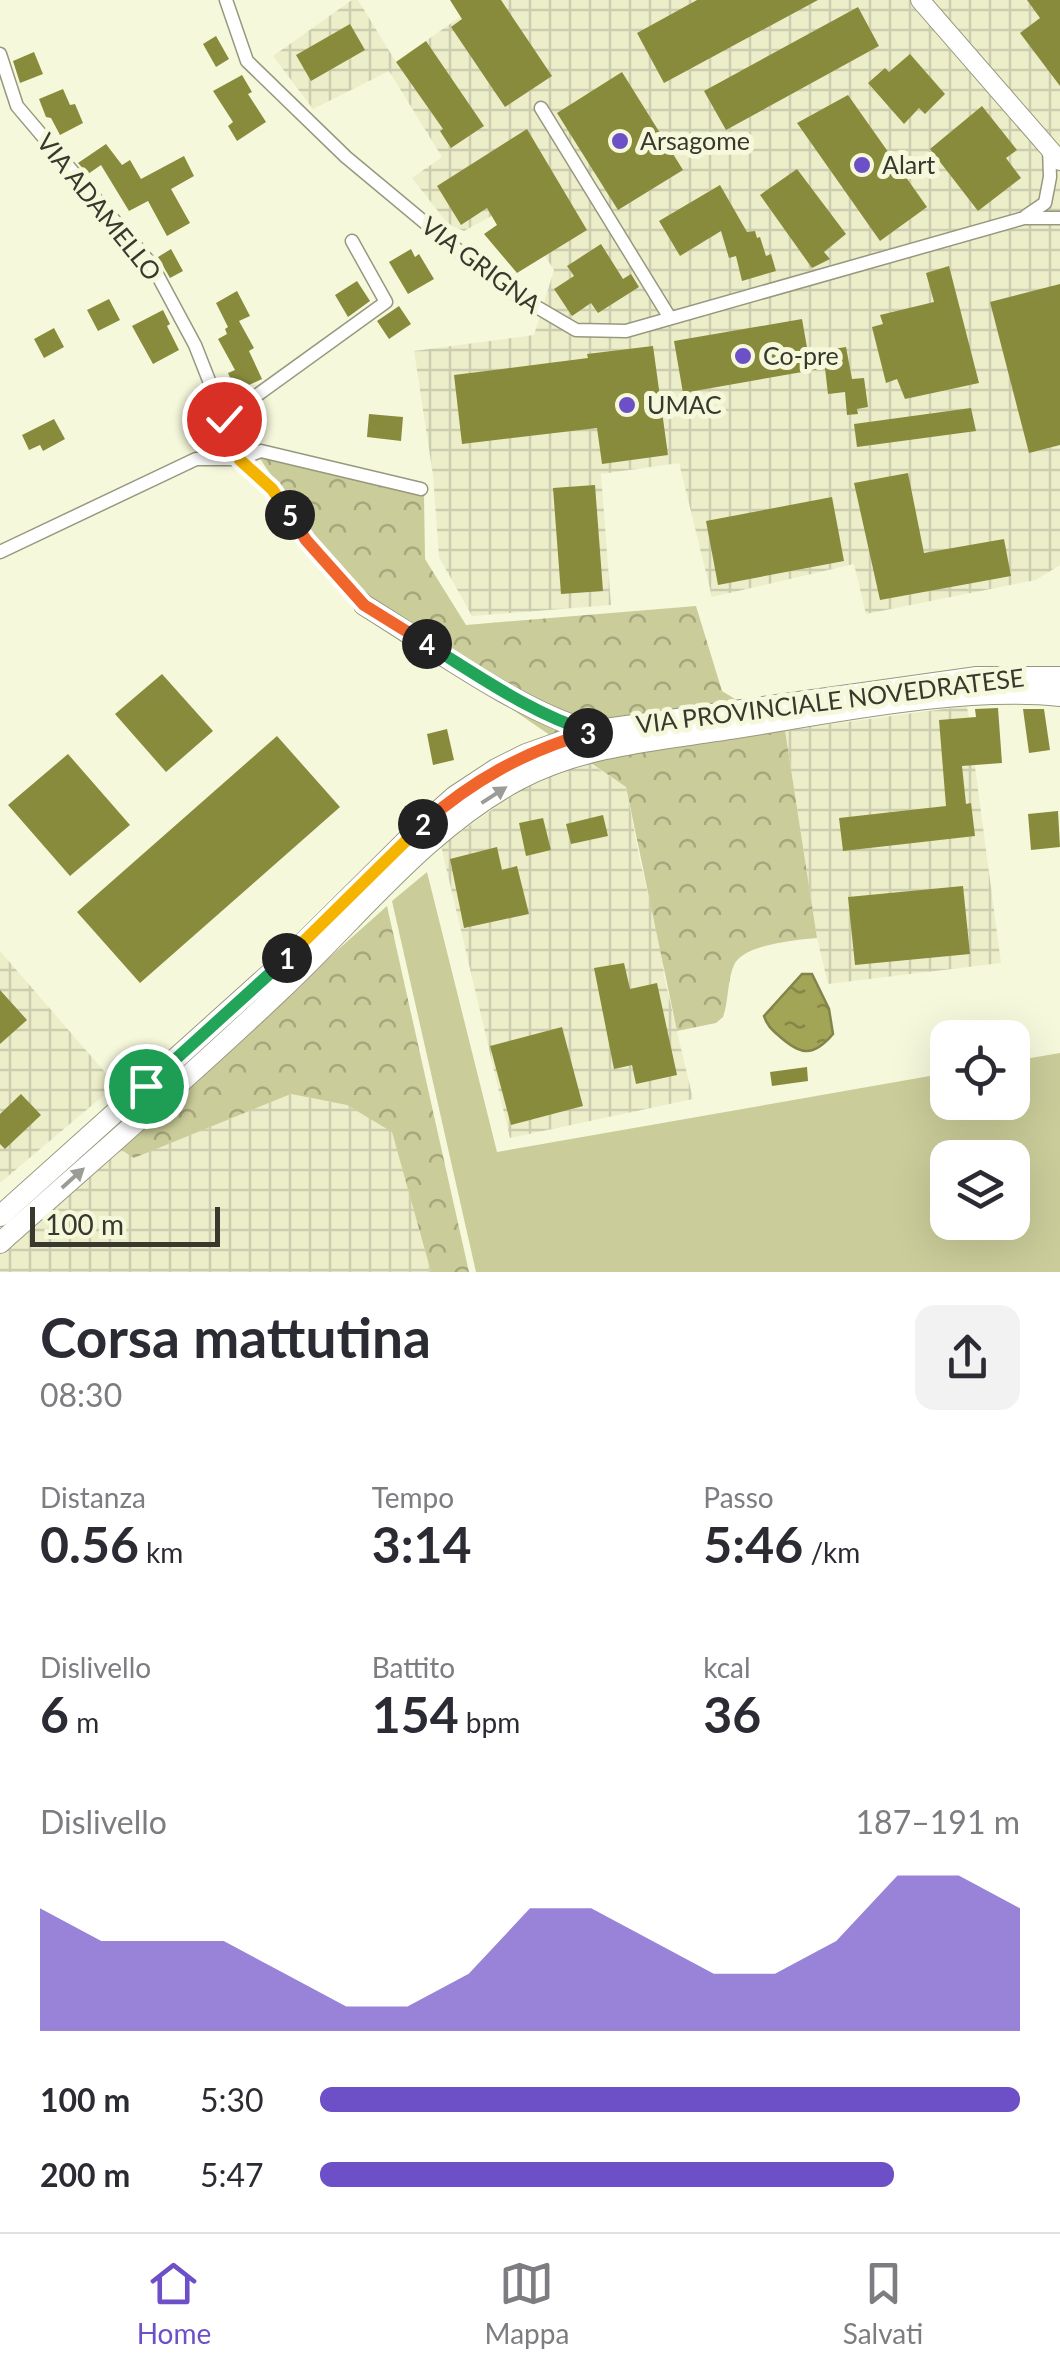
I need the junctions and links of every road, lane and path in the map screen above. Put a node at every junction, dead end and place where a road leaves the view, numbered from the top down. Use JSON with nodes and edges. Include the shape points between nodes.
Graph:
{"nodes":[{"id":1,"x":226,"y":0,"type":"edge"},
{"id":2,"x":920,"y":0,"type":"edge"},
{"id":3,"x":0,"y":54,"type":"edge"},
{"id":4,"x":541,"y":108,"type":"dead end"},
{"id":5,"x":1056,"y":153,"type":"edge"},
{"id":6,"x":1060,"y":196,"type":"edge"},
{"id":7,"x":1045,"y":203,"type":"junction"},
{"id":8,"x":1024,"y":218,"type":"junction"},
{"id":9,"x":1060,"y":218,"type":"edge"},
{"id":10,"x":352,"y":240,"type":"dead end"},
{"id":11,"x":670,"y":318,"type":"junction"},
{"id":12,"x":224,"y":419,"type":"junction"},
{"id":13,"x":240,"y":460,"type":"junction"},
{"id":14,"x":421,"y":489,"type":"dead end"},
{"id":15,"x":0,"y":552,"type":"edge"},
{"id":16,"x":364,"y":605,"type":"joint"},
{"id":17,"x":1060,"y":677,"type":"edge"},
{"id":18,"x":1060,"y":696,"type":"edge"},
{"id":19,"x":591,"y":732,"type":"junction"},
{"id":20,"x":0,"y":1216,"type":"edge"},
{"id":21,"x":0,"y":1243,"type":"edge"}],
"edges":[{"from":1,"to":11,"type":"street","name":"VIA GRIGNA","via":[[247,61],[346,157],[501,286],[576,330],[626,332]]},
{"from":2,"to":5,"type":"street"},
{"from":3,"to":12,"type":"street","name":"VIA ADAMELLO","via":[[17,106],[152,265],[195,345]]},
{"from":4,"to":11,"type":"street"},
{"from":5,"to":7,"type":"street"},
{"from":6,"to":7,"type":"street"},
{"from":7,"to":8,"type":"street"},
{"from":8,"to":9,"type":"street","name":"VIA GRIGNA"},
{"from":8,"to":11,"type":"street","name":"VIA GRIGNA"},
{"from":10,"to":12,"type":"street","via":[[386,302]]},
{"from":12,"to":13,"type":"street","name":"VIA ADAMELLO"},
{"from":13,"to":14,"type":"street","via":[[261,452]]},
{"from":13,"to":15,"type":"street","via":[[196,459]]},
{"from":13,"to":16,"type":"street","name":"VIA ADAMELLO","via":[[272,489],[306,540]]},
{"from":16,"to":19,"type":"main road","via":[[524,702]]},
{"from":17,"to":19,"type":"main road","name":"VIA PROVINCIALE NOVEDRATESE","via":[[977,677]]},
{"from":21,"to":18,"type":"main road","name":"VIA PROVINCIALE NOVEDRATESE","one_way":true,"via":[[280,992],[429,845],[515,782],[563,760],[646,742],[964,696]]},
{"from":19,"to":20,"type":"main road","name":"VIA PROVINCIALE NOVEDRATESE","via":[[526,754],[455,796],[294,952]]}]}
